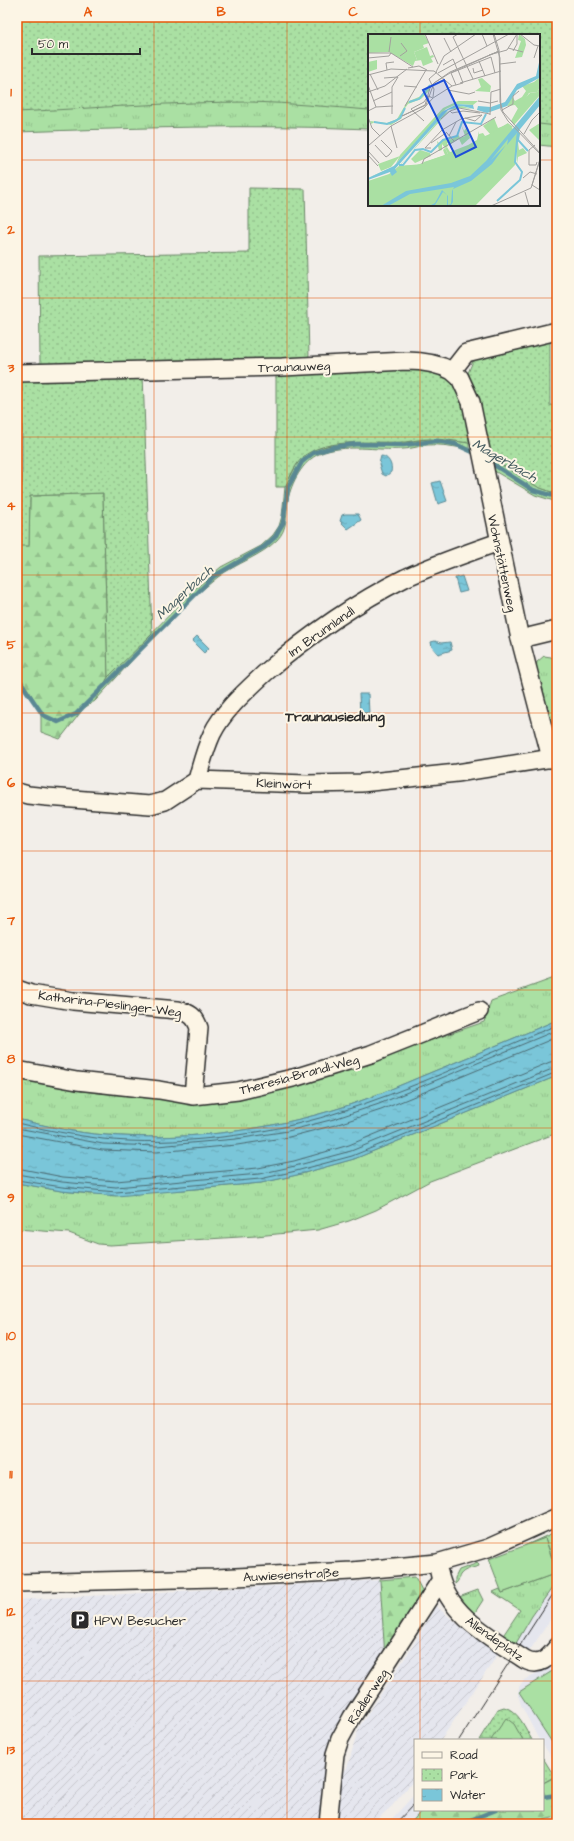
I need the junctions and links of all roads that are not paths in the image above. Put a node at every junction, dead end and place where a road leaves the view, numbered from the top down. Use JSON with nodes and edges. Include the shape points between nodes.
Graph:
{"nodes":[{"id":1,"x":557,"y":331,"type":"edge"},
{"id":2,"x":452,"y":371,"type":"junction"},
{"id":3,"x":17,"y":373,"type":"edge"},
{"id":4,"x":498,"y":542,"type":"junction"},
{"id":5,"x":557,"y":630,"type":"edge"},
{"id":6,"x":520,"y":639,"type":"junction"},
{"id":7,"x":554,"y":759,"type":"edge"},
{"id":8,"x":197,"y":780,"type":"junction"},
{"id":9,"x":17,"y":792,"type":"edge"},
{"id":10,"x":17,"y":988,"type":"edge"},
{"id":11,"x":478,"y":1011,"type":"dead end"},
{"id":12,"x":17,"y":1070,"type":"edge"},
{"id":13,"x":193,"y":1096,"type":"junction"},
{"id":14,"x":557,"y":1517,"type":"edge"},
{"id":15,"x":437,"y":1562,"type":"junction"},
{"id":16,"x":440,"y":1581,"type":"junction"},
{"id":17,"x":17,"y":1583,"type":"edge"},
{"id":18,"x":557,"y":1647,"type":"edge"},
{"id":19,"x":328,"y":1824,"type":"edge"}],
"edges":[{"from":1,"to":2,"type":"street","via":[[466,354]]},
{"from":2,"to":3,"type":"street","name":"Traunauweg","via":[[430,363],[407,361],[282,367]]},
{"from":2,"to":4,"type":"street","name":"Wohnstättenweg","via":[[460,378],[467,391]]},
{"from":4,"to":6,"type":"street","name":"Wohnstättenweg"},
{"from":4,"to":8,"type":"street","name":"Im Brunnlandl","via":[[443,562],[385,589],[343,614],[292,651],[251,686],[219,722],[206,748]]},
{"from":5,"to":6,"type":"street"},
{"from":6,"to":7,"type":"street","name":"Wohnstättenweg"},
{"from":7,"to":8,"type":"street","name":"Kleinwört","via":[[361,783]]},
{"from":8,"to":9,"type":"street","via":[[165,801],[150,805],[47,797]]},
{"from":10,"to":13,"type":"street","name":"Katharina-Pieslinger-Weg","via":[[51,998],[190,1013],[196,1019],[199,1028]]},
{"from":11,"to":13,"type":"street","name":"Theresia-Brandl-Weg","via":[[371,1054],[297,1077],[238,1091]]},
{"from":12,"to":13,"type":"street","name":"Theresia-Brandl-Weg","via":[[77,1081]]},
{"from":14,"to":15,"type":"street","name":"Auwiesenstraße","via":[[488,1548]]},
{"from":15,"to":16,"type":"street","name":"Allendeplatz"},
{"from":15,"to":17,"type":"street","name":"Auwiesenstraße","via":[[352,1571],[216,1578]]},
{"from":16,"to":18,"type":"street","name":"Allendeplatz","via":[[456,1608],[468,1622],[528,1662],[541,1663]]},
{"from":16,"to":19,"type":"street","name":"Rädlerweg","via":[[340,1739],[335,1754]]}]}
